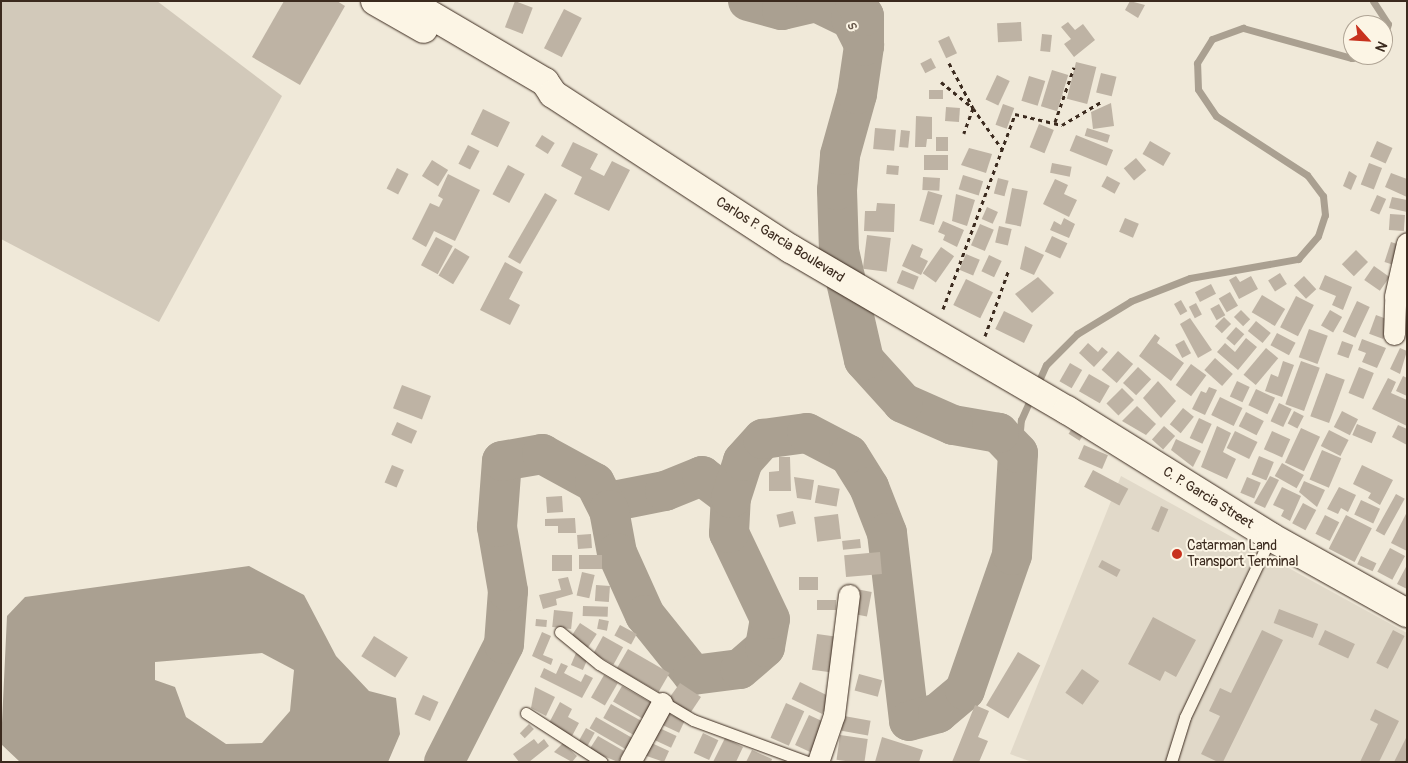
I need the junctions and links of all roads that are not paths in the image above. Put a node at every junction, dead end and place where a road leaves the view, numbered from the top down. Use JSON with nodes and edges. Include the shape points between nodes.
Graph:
{"nodes":[{"id":1,"x":375,"y":1,"type":"edge"},
{"id":2,"x":407,"y":1,"type":"edge"},
{"id":3,"x":497,"y":62,"type":"junction"},
{"id":4,"x":1407,"y":243,"type":"edge"},
{"id":5,"x":1394,"y":334,"type":"dead end"},
{"id":6,"x":1012,"y":378,"type":"joint"},
{"id":7,"x":1271,"y":537,"type":"junction"},
{"id":8,"x":849,"y":595,"type":"dead end"},
{"id":9,"x":1407,"y":613,"type":"edge"},
{"id":10,"x":560,"y":632,"type":"dead end"},
{"id":11,"x":662,"y":703,"type":"junction"},
{"id":12,"x":526,"y":713,"type":"dead end"},
{"id":13,"x":602,"y":762,"type":"edge"},
{"id":14,"x":630,"y":762,"type":"edge"},
{"id":15,"x":807,"y":762,"type":"edge"},
{"id":16,"x":818,"y":762,"type":"edge"},
{"id":17,"x":1171,"y":762,"type":"edge"}],
"edges":[{"from":1,"to":3,"type":"main road","name":"Carlos P. Garcia Boulevard"},
{"from":2,"to":3,"type":"main road","name":"Carlos P. Garcia Boulevard"},
{"from":3,"to":6,"type":"main road","name":"Carlos P. Garcia Boulevard","via":[[534,92],[553,94],[791,249]]},
{"from":4,"to":5,"type":"street","via":[[1395,296]]},
{"from":6,"to":7,"type":"main road","name":"C. P. Garcia Street"},
{"from":7,"to":9,"type":"main road","name":"C. P. Garcia Street"},
{"from":7,"to":17,"type":"lane","via":[[1188,709]]},
{"from":8,"to":16,"type":"street","via":[[834,715]]},
{"from":10,"to":11,"type":"lane","via":[[599,664]]},
{"from":11,"to":14,"type":"street"},
{"from":11,"to":15,"type":"lane","via":[[740,740]]},
{"from":12,"to":13,"type":"lane"}]}
